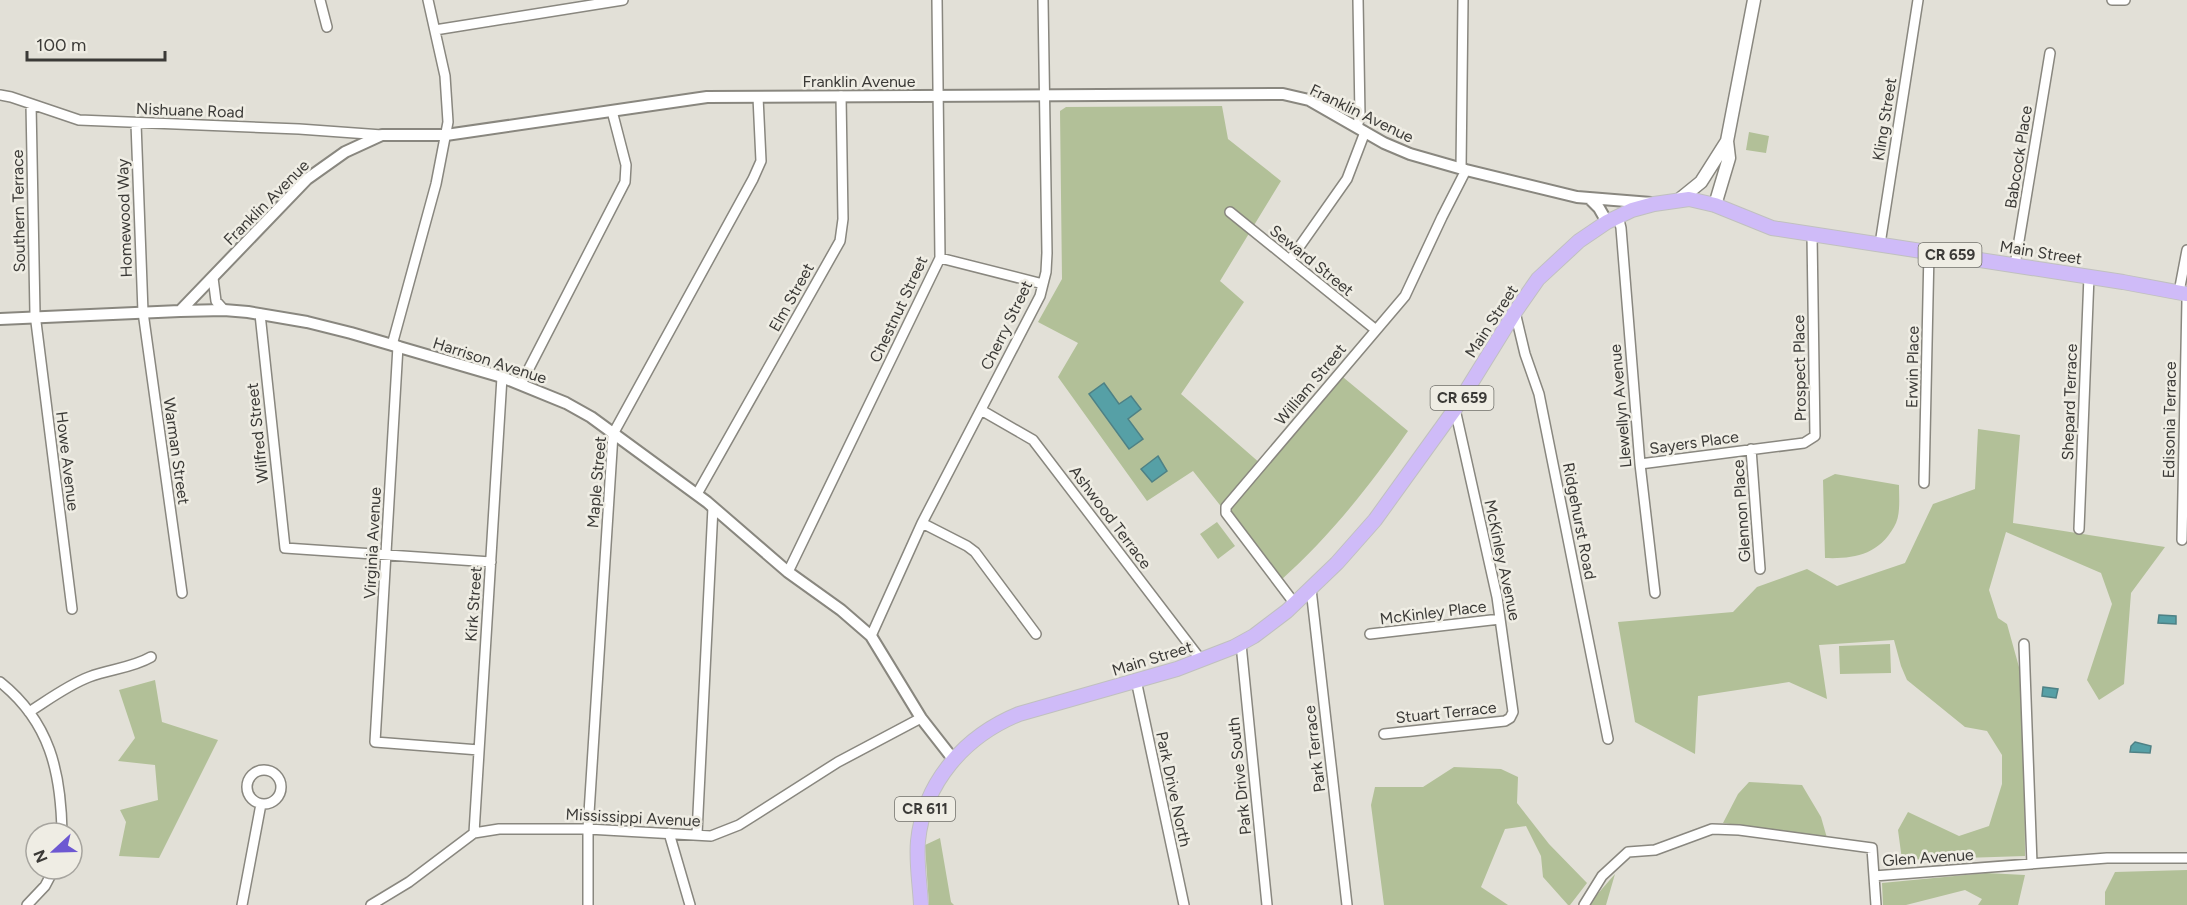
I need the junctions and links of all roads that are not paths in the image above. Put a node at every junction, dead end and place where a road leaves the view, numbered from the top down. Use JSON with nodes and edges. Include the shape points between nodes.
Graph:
{"nodes":[{"id":1,"x":320,"y":0,"type":"edge"},
{"id":2,"x":428,"y":0,"type":"edge"},
{"id":3,"x":623,"y":0,"type":"edge"},
{"id":4,"x":937,"y":0,"type":"edge"},
{"id":5,"x":1043,"y":0,"type":"edge"},
{"id":6,"x":1358,"y":0,"type":"edge"},
{"id":7,"x":1463,"y":0,"type":"edge"},
{"id":8,"x":1754,"y":0,"type":"edge"},
{"id":9,"x":1918,"y":0,"type":"edge"},
{"id":10,"x":2112,"y":0,"type":"edge"},
{"id":11,"x":2125,"y":0,"type":"edge"},
{"id":12,"x":561,"y":5,"type":"edge"},
{"id":13,"x":327,"y":27,"type":"dead end"},
{"id":14,"x":435,"y":30,"type":"junction"},
{"id":15,"x":2050,"y":53,"type":"dead end"},
{"id":16,"x":0,"y":95,"type":"edge"},
{"id":17,"x":1044,"y":95,"type":"junction"},
{"id":18,"x":841,"y":96,"type":"junction"},
{"id":19,"x":938,"y":96,"type":"junction"},
{"id":20,"x":758,"y":97,"type":"junction"},
{"id":21,"x":31,"y":104,"type":"junction"},
{"id":22,"x":612,"y":111,"type":"junction"},
{"id":23,"x":136,"y":123,"type":"junction"},
{"id":24,"x":1361,"y":129,"type":"junction"},
{"id":25,"x":382,"y":135,"type":"junction"},
{"id":26,"x":446,"y":135,"type":"junction"},
{"id":27,"x":1727,"y":141,"type":"junction"},
{"id":28,"x":1464,"y":169,"type":"junction"},
{"id":29,"x":1590,"y":198,"type":"junction"},
{"id":30,"x":1680,"y":199,"type":"junction"},
{"id":31,"x":1654,"y":204,"type":"junction"},
{"id":32,"x":1716,"y":205,"type":"junction"},
{"id":33,"x":1230,"y":212,"type":"dead end"},
{"id":34,"x":1612,"y":219,"type":"junction"},
{"id":35,"x":1812,"y":234,"type":"junction"},
{"id":36,"x":1880,"y":244,"type":"junction"},
{"id":37,"x":2187,"y":250,"type":"edge"},
{"id":38,"x":1929,"y":251,"type":"junction"},
{"id":39,"x":940,"y":258,"type":"junction"},
{"id":40,"x":1290,"y":260,"type":"junction"},
{"id":41,"x":2015,"y":265,"type":"junction"},
{"id":42,"x":2089,"y":276,"type":"junction"},
{"id":43,"x":213,"y":278,"type":"junction"},
{"id":44,"x":1043,"y":284,"type":"junction"},
{"id":45,"x":2184,"y":295,"type":"edge"},
{"id":46,"x":224,"y":310,"type":"junction"},
{"id":47,"x":180,"y":311,"type":"junction"},
{"id":48,"x":143,"y":312,"type":"junction"},
{"id":49,"x":1515,"y":312,"type":"junction"},
{"id":50,"x":260,"y":315,"type":"junction"},
{"id":51,"x":35,"y":318,"type":"junction"},
{"id":52,"x":0,"y":319,"type":"edge"},
{"id":53,"x":1376,"y":330,"type":"junction"},
{"id":54,"x":395,"y":346,"type":"junction"},
{"id":55,"x":502,"y":377,"type":"junction"},
{"id":56,"x":520,"y":384,"type":"junction"},
{"id":57,"x":1455,"y":409,"type":"junction"},
{"id":58,"x":981,"y":410,"type":"junction"},
{"id":59,"x":613,"y":434,"type":"junction"},
{"id":60,"x":1751,"y":449,"type":"junction"},
{"id":61,"x":1640,"y":464,"type":"junction"},
{"id":62,"x":1924,"y":483,"type":"dead end"},
{"id":63,"x":697,"y":495,"type":"junction"},
{"id":64,"x":713,"y":507,"type":"junction"},
{"id":65,"x":922,"y":523,"type":"junction"},
{"id":66,"x":2079,"y":530,"type":"dead end"},
{"id":67,"x":2182,"y":540,"type":"dead end"},
{"id":68,"x":386,"y":555,"type":"junction"},
{"id":69,"x":491,"y":562,"type":"junction"},
{"id":70,"x":1760,"y":569,"type":"dead end"},
{"id":71,"x":788,"y":572,"type":"junction"},
{"id":72,"x":1311,"y":589,"type":"junction"},
{"id":73,"x":182,"y":593,"type":"dead end"},
{"id":74,"x":1654,"y":593,"type":"dead end"},
{"id":75,"x":1295,"y":604,"type":"junction"},
{"id":76,"x":72,"y":609,"type":"dead end"},
{"id":77,"x":1500,"y":619,"type":"junction"},
{"id":78,"x":1036,"y":634,"type":"dead end"},
{"id":79,"x":1370,"y":634,"type":"dead end"},
{"id":80,"x":872,"y":636,"type":"junction"},
{"id":81,"x":1241,"y":644,"type":"junction"},
{"id":82,"x":2024,"y":644,"type":"dead end"},
{"id":83,"x":151,"y":657,"type":"dead end"},
{"id":84,"x":1201,"y":660,"type":"junction"},
{"id":85,"x":1136,"y":680,"type":"junction"},
{"id":86,"x":0,"y":682,"type":"edge"},
{"id":87,"x":29,"y":712,"type":"junction"},
{"id":88,"x":921,"y":718,"type":"junction"},
{"id":89,"x":1510,"y":718,"type":"joint"},
{"id":90,"x":1384,"y":734,"type":"dead end"},
{"id":91,"x":1608,"y":738,"type":"dead end"},
{"id":92,"x":479,"y":750,"type":"junction"},
{"id":93,"x":953,"y":759,"type":"junction"},
{"id":94,"x":261,"y":804,"type":"dead end"},
{"id":95,"x":62,"y":821,"type":"edge"},
{"id":96,"x":588,"y":829,"type":"junction"},
{"id":97,"x":474,"y":833,"type":"junction"},
{"id":98,"x":669,"y":833,"type":"junction"},
{"id":99,"x":696,"y":834,"type":"junction"},
{"id":100,"x":2187,"y":858,"type":"edge"},
{"id":101,"x":2032,"y":864,"type":"junction"},
{"id":102,"x":1874,"y":876,"type":"junction"},
{"id":103,"x":48,"y":881,"type":"edge"},
{"id":104,"x":27,"y":905,"type":"edge"},
{"id":105,"x":242,"y":905,"type":"edge"},
{"id":106,"x":371,"y":905,"type":"edge"},
{"id":107,"x":588,"y":905,"type":"edge"},
{"id":108,"x":690,"y":905,"type":"edge"},
{"id":109,"x":921,"y":905,"type":"edge"},
{"id":110,"x":1184,"y":905,"type":"edge"},
{"id":111,"x":1267,"y":905,"type":"edge"},
{"id":112,"x":1347,"y":905,"type":"edge"},
{"id":113,"x":1584,"y":905,"type":"edge"},
{"id":114,"x":1876,"y":905,"type":"edge"}],
"edges":[{"from":1,"to":13,"type":"street"},
{"from":2,"to":14,"type":"street","name":"Virginia Avenue"},
{"from":3,"to":12,"type":"street"},
{"from":4,"to":19,"type":"street","name":"Chestnut Street"},
{"from":5,"to":17,"type":"street","name":"Cherry Street"},
{"from":6,"to":24,"type":"street"},
{"from":7,"to":28,"type":"street","name":"William Street"},
{"from":8,"to":27,"type":"main road"},
{"from":9,"to":36,"type":"street","name":"Kling Street"},
{"from":10,"to":11,"type":"street"},
{"from":12,"to":14,"type":"street"},
{"from":14,"to":26,"type":"street","name":"Virginia Avenue","via":[[448,102]]},
{"from":15,"to":41,"type":"street","name":"Babcock Place"},
{"from":16,"to":21,"type":"street","name":"Nishuane Road"},
{"from":17,"to":19,"type":"street","name":"Franklin Avenue"},
{"from":17,"to":24,"type":"street","name":"Franklin Avenue","via":[[1283,94],[1309,100]]},
{"from":17,"to":44,"type":"street","name":"Cherry Street","via":[[1047,253]]},
{"from":18,"to":19,"type":"street","name":"Franklin Avenue"},
{"from":18,"to":20,"type":"street","name":"Franklin Avenue"},
{"from":18,"to":63,"type":"street","name":"Elm Street","via":[[840,241]]},
{"from":19,"to":39,"type":"street","name":"Chestnut Street"},
{"from":20,"to":22,"type":"street","name":"Franklin Avenue","via":[[707,97]]},
{"from":20,"to":59,"type":"street","name":"Maple Street","via":[[761,161]]},
{"from":21,"to":23,"type":"street","name":"Nishuane Road","via":[[79,120]]},
{"from":21,"to":51,"type":"street","name":"Southern Terrace"},
{"from":22,"to":26,"type":"street","name":"Franklin Avenue"},
{"from":22,"to":56,"type":"street","via":[[626,165],[625,182]]},
{"from":23,"to":25,"type":"street","name":"Nishuane Road"},
{"from":23,"to":48,"type":"street","name":"Homewood Way"},
{"from":24,"to":28,"type":"street","name":"Franklin Avenue","via":[[1410,154]]},
{"from":24,"to":40,"type":"street","via":[[1347,179]]},
{"from":25,"to":26,"type":"street","name":"Franklin Avenue"},
{"from":25,"to":43,"type":"street","name":"Franklin Avenue","via":[[345,152],[307,179]]},
{"from":26,"to":54,"type":"street","name":"Virginia Avenue"},
{"from":27,"to":30,"type":"main road","via":[[1701,182]]},
{"from":27,"to":32,"type":"main road","via":[[1729,158]]},
{"from":28,"to":29,"type":"street","name":"Franklin Avenue"},
{"from":28,"to":53,"type":"street","name":"William Street","via":[[1405,296]]},
{"from":29,"to":31,"type":"street","name":"Franklin Avenue"},
{"from":29,"to":34,"type":"street"},
{"from":30,"to":31,"type":"main road","name":"Main Street","number":"CR 659"},
{"from":30,"to":32,"type":"main road","name":"Main Street","number":"CR 659"},
{"from":31,"to":34,"type":"main road","name":"Main Street","number":"CR 659"},
{"from":32,"to":35,"type":"main road","name":"Main Street","number":"CR 659","via":[[1772,228]]},
{"from":33,"to":40,"type":"street","name":"Seward Street"},
{"from":34,"to":49,"type":"main road","name":"Main Street","number":"CR 659","via":[[1563,254],[1538,279]]},
{"from":34,"to":61,"type":"street","name":"Llewellyn Avenue","via":[[1621,228]]},
{"from":35,"to":36,"type":"main road","name":"Main Street","number":"CR 659"},
{"from":35,"to":60,"type":"street","name":"Prospect Place","via":[[1815,436],[1804,443]]},
{"from":36,"to":38,"type":"main road","name":"Main Street","number":"CR 659"},
{"from":37,"to":45,"type":"street","name":"Edisonia Terrace"},
{"from":38,"to":41,"type":"main road","name":"Main Street","number":"CR 659"},
{"from":38,"to":62,"type":"street","name":"Erwin Place"},
{"from":39,"to":44,"type":"street"},
{"from":39,"to":71,"type":"street","name":"Chestnut Street"},
{"from":40,"to":53,"type":"street","name":"Seward Street"},
{"from":41,"to":42,"type":"main road","name":"Main Street","number":"CR 659"},
{"from":42,"to":45,"type":"main road","name":"Main Street","number":"CR 659"},
{"from":42,"to":66,"type":"street","name":"Shepard Terrace"},
{"from":43,"to":46,"type":"street","via":[[216,301]]},
{"from":43,"to":47,"type":"street","name":"Franklin Avenue"},
{"from":44,"to":58,"type":"street","name":"Cherry Street"},
{"from":45,"to":67,"type":"street","name":"Edisonia Terrace"},
{"from":46,"to":47,"type":"street","name":"Harrison Avenue"},
{"from":46,"to":50,"type":"street","name":"Harrison Avenue"},
{"from":47,"to":48,"type":"street","name":"Harrison Avenue"},
{"from":48,"to":51,"type":"street","name":"Harrison Avenue"},
{"from":48,"to":73,"type":"street","name":"Warman Street"},
{"from":49,"to":57,"type":"main road","name":"Main Street","number":"CR 659"},
{"from":49,"to":91,"type":"street","name":"Ridgehurst Road","via":[[1539,394]]},
{"from":50,"to":54,"type":"street","name":"Harrison Avenue","via":[[318,325]]},
{"from":50,"to":68,"type":"street","name":"Wilfred Street","via":[[285,548]]},
{"from":51,"to":52,"type":"street","name":"Harrison Avenue"},
{"from":51,"to":76,"type":"street","name":"Howe Avenue"},
{"from":53,"to":75,"type":"street","name":"William Street","via":[[1226,507]]},
{"from":54,"to":55,"type":"street","name":"Harrison Avenue"},
{"from":54,"to":68,"type":"street","name":"Virginia Avenue"},
{"from":55,"to":56,"type":"street","name":"Harrison Avenue"},
{"from":55,"to":69,"type":"street","name":"Kirk Street"},
{"from":56,"to":59,"type":"street","name":"Harrison Avenue","via":[[566,403]]},
{"from":57,"to":72,"type":"main road","name":"Main Street","number":"CR 659","via":[[1375,520]]},
{"from":57,"to":77,"type":"street","name":"McKinley Avenue"},
{"from":58,"to":65,"type":"street","name":"Cherry Street"},
{"from":58,"to":84,"type":"street","name":"Ashwood Terrace","via":[[1033,440]]},
{"from":59,"to":63,"type":"street","name":"Harrison Avenue"},
{"from":59,"to":96,"type":"street","name":"Maple Street"},
{"from":60,"to":61,"type":"street","name":"Sayers Place"},
{"from":60,"to":70,"type":"street","name":"Glennon Place"},
{"from":61,"to":74,"type":"street","name":"Llewellyn Avenue"},
{"from":63,"to":64,"type":"street","name":"Harrison Avenue"},
{"from":64,"to":71,"type":"street","name":"Harrison Avenue"},
{"from":64,"to":99,"type":"street"},
{"from":65,"to":78,"type":"street","via":[[975,552]]},
{"from":65,"to":80,"type":"street","name":"Cherry Street"},
{"from":68,"to":69,"type":"street"},
{"from":68,"to":92,"type":"street","name":"Virginia Avenue","via":[[375,742]]},
{"from":69,"to":92,"type":"street","name":"Kirk Street"},
{"from":71,"to":80,"type":"street","name":"Harrison Avenue"},
{"from":72,"to":75,"type":"main road","name":"Main Street","number":"CR 659"},
{"from":72,"to":112,"type":"street","name":"Park Terrace"},
{"from":75,"to":81,"type":"main road","name":"Main Street","number":"CR 659"},
{"from":77,"to":79,"type":"street","name":"McKinley Place"},
{"from":77,"to":89,"type":"street","name":"McKinley Avenue","via":[[1513,712]]},
{"from":80,"to":88,"type":"street","name":"Harrison Avenue"},
{"from":81,"to":84,"type":"main road","name":"Main Street","number":"CR 659"},
{"from":81,"to":111,"type":"street","name":"Park Drive South"},
{"from":82,"to":101,"type":"street"},
{"from":83,"to":87,"type":"street","via":[[137,665],[87,677]]},
{"from":84,"to":85,"type":"main road","name":"Main Street","number":"CR 659"},
{"from":85,"to":93,"type":"main road","name":"Main Street","number":"CR 659","via":[[1007,719],[975,738]]},
{"from":85,"to":110,"type":"street","name":"Park Drive North"},
{"from":86,"to":87,"type":"street"},
{"from":87,"to":95,"type":"street","via":[[44,735],[56,766]]},
{"from":88,"to":93,"type":"street"},
{"from":88,"to":99,"type":"street","name":"Mississippi Avenue","via":[[838,762],[726,832]]},
{"from":89,"to":90,"type":"street","name":"Stuart Terrace"},
{"from":92,"to":97,"type":"street","name":"Kirk Street"},
{"from":93,"to":109,"type":"main road","number":"CR 611","via":[[937,783],[922,820],[918,840]]},
{"from":94,"to":105,"type":"street"},
{"from":96,"to":97,"type":"street","name":"Mississippi Avenue","via":[[499,829]]},
{"from":96,"to":98,"type":"street","name":"Mississippi Avenue"},
{"from":96,"to":107,"type":"street","name":"Maple Street"},
{"from":97,"to":106,"type":"street","name":"Mississippi Avenue"},
{"from":98,"to":99,"type":"street","name":"Mississippi Avenue"},
{"from":98,"to":108,"type":"street"},
{"from":100,"to":101,"type":"street","name":"Glen Avenue","via":[[2107,858]]},
{"from":101,"to":102,"type":"street","name":"Glen Avenue"},
{"from":102,"to":113,"type":"street","name":"Glen Avenue","via":[[1872,848],[1712,829],[1655,850],[1628,852],[1602,876]]},
{"from":102,"to":114,"type":"street"},
{"from":103,"to":104,"type":"street"}]}
